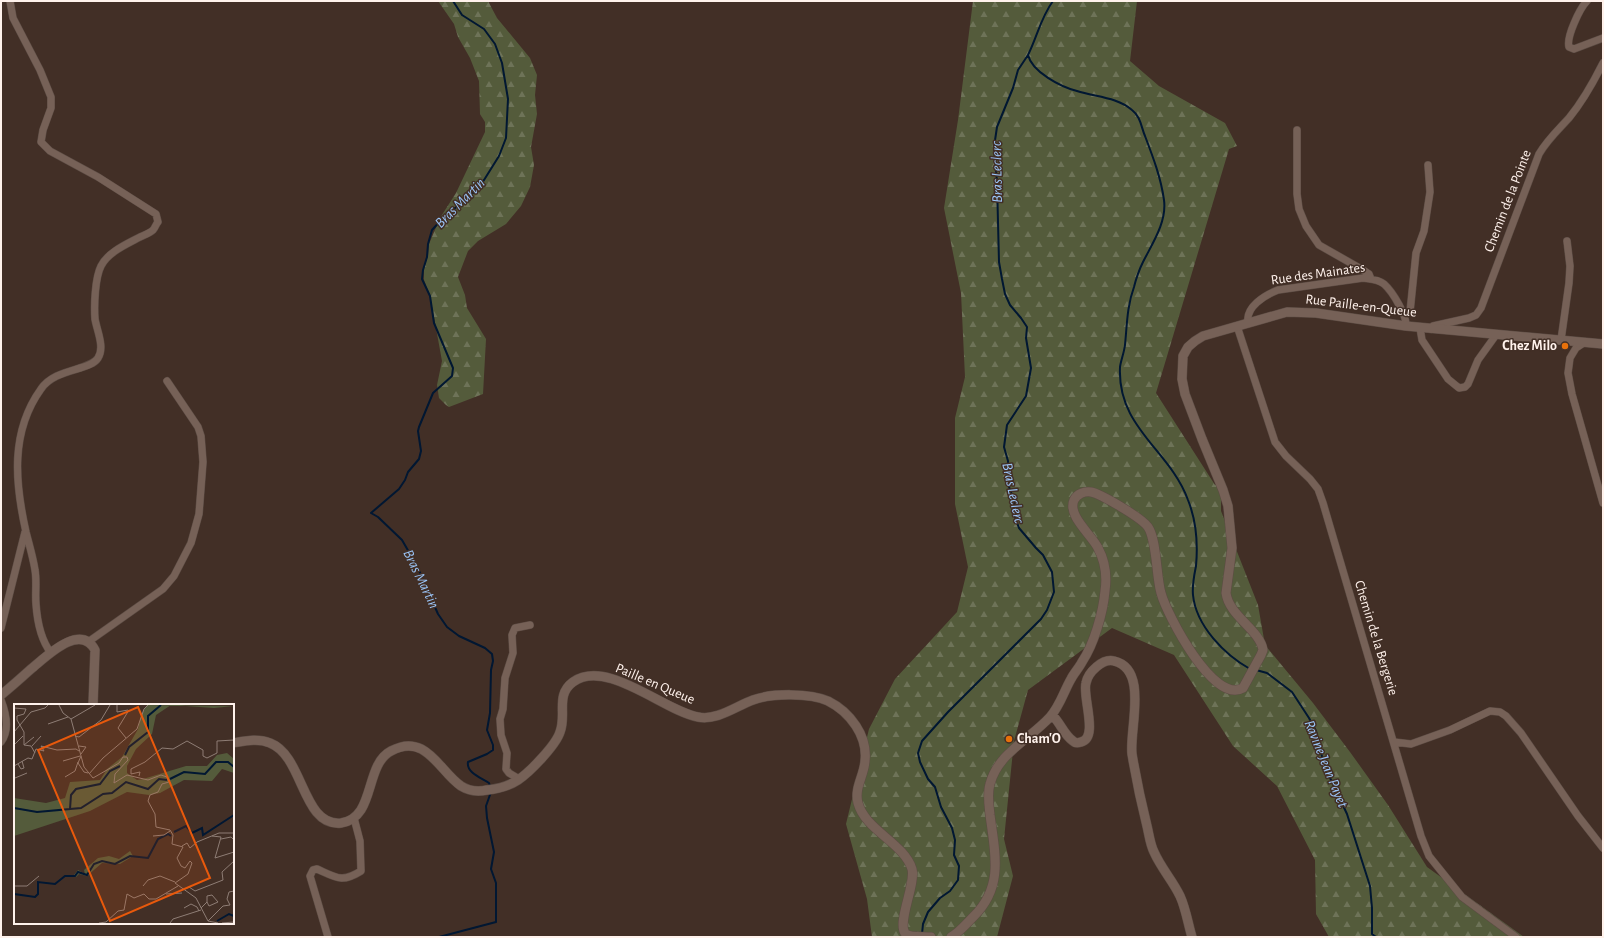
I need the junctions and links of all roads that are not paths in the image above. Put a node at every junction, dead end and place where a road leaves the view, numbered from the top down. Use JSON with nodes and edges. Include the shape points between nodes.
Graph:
{"nodes":[{"id":1,"x":10,"y":1,"type":"edge"},
{"id":2,"x":1587,"y":1,"type":"edge"},
{"id":3,"x":1603,"y":38,"type":"edge"},
{"id":4,"x":1603,"y":64,"type":"edge"},
{"id":5,"x":1297,"y":130,"type":"dead end"},
{"id":6,"x":1428,"y":165,"type":"dead end"},
{"id":7,"x":1567,"y":241,"type":"dead end"},
{"id":8,"x":1371,"y":278,"type":"junction"},
{"id":9,"x":1405,"y":315,"type":"junction"},
{"id":10,"x":1248,"y":323,"type":"junction"},
{"id":11,"x":1236,"y":326,"type":"junction"},
{"id":12,"x":1406,"y":326,"type":"junction"},
{"id":13,"x":1420,"y":328,"type":"junction"},
{"id":14,"x":1431,"y":329,"type":"junction"},
{"id":15,"x":1496,"y":335,"type":"junction"},
{"id":16,"x":1561,"y":340,"type":"junction"},
{"id":17,"x":1585,"y":342,"type":"junction"},
{"id":18,"x":1603,"y":344,"type":"edge"},
{"id":19,"x":167,"y":381,"type":"dead end"},
{"id":20,"x":1603,"y":503,"type":"edge"},
{"id":21,"x":26,"y":530,"type":"junction"},
{"id":22,"x":530,"y":624,"type":"dead end"},
{"id":23,"x":1,"y":628,"type":"edge"},
{"id":24,"x":88,"y":642,"type":"junction"},
{"id":25,"x":50,"y":652,"type":"junction"},
{"id":26,"x":1,"y":695,"type":"edge"},
{"id":27,"x":1,"y":700,"type":"edge"},
{"id":28,"x":93,"y":704,"type":"edge"},
{"id":29,"x":1052,"y":715,"type":"junction"},
{"id":30,"x":1,"y":742,"type":"edge"},
{"id":31,"x":1394,"y":742,"type":"junction"},
{"id":32,"x":234,"y":743,"type":"edge"},
{"id":33,"x":519,"y":779,"type":"junction"},
{"id":34,"x":354,"y":818,"type":"junction"},
{"id":35,"x":1603,"y":848,"type":"edge"},
{"id":36,"x":328,"y":937,"type":"edge"},
{"id":37,"x":931,"y":937,"type":"edge"},
{"id":38,"x":951,"y":937,"type":"edge"},
{"id":39,"x":1192,"y":937,"type":"edge"},
{"id":40,"x":1516,"y":937,"type":"edge"}],
"edges":[{"from":1,"to":21,"type":"street","via":[[13,18],[51,96],[51,108],[41,142],[50,151],[98,177],[156,214],[158,222],[152,231],[113,253],[102,265],[96,281],[95,318],[101,349],[98,359],[49,379],[27,414],[17,462]]},
{"from":2,"to":3,"type":"street","via":[[1581,8],[1570,35],[1569,48],[1574,49]]},
{"from":4,"to":14,"type":"street","name":"Chemin de la Pointe","via":[[1587,94],[1539,154],[1481,308],[1470,318],[1433,326]]},
{"from":5,"to":8,"type":"street","via":[[1297,194],[1299,209],[1306,226],[1319,245],[1369,274]]},
{"from":6,"to":9,"type":"street","via":[[1430,192],[1424,231],[1416,253],[1410,312]]},
{"from":7,"to":16,"type":"street","via":[[1569,283]]},
{"from":8,"to":9,"type":"street","name":"Rue des Mainates","via":[[1384,284]]},
{"from":8,"to":10,"type":"street","name":"Rue des Mainates","via":[[1278,290],[1259,300],[1249,312]]},
{"from":9,"to":12,"type":"street","name":"Rue des Mainates"},
{"from":10,"to":11,"type":"main road","name":"Rue Paille-en-Queue"},
{"from":10,"to":12,"type":"main road","name":"Rue Paille-en-Queue","via":[[1287,312],[1311,312]]},
{"from":11,"to":29,"type":"main road","name":"Rue Paille-en-Queue","via":[[1203,336],[1188,347],[1183,356],[1182,379],[1185,394],[1228,506],[1232,548],[1227,598],[1231,607],[1260,641],[1261,655],[1243,688],[1234,690],[1218,683],[1187,647],[1161,595],[1148,528],[1136,516],[1097,494],[1083,492],[1074,500],[1074,513],[1098,546],[1104,565],[1105,589],[1099,620],[1088,650]]},
{"from":11,"to":31,"type":"street","name":"Chemin de la Bergerie","via":[[1276,442],[1318,490]]},
{"from":12,"to":13,"type":"main road","name":"Rue Paille-en-Queue"},
{"from":13,"to":14,"type":"main road","name":"Rue Paille-en-Queue"},
{"from":13,"to":15,"type":"street","via":[[1422,340],[1430,353],[1448,379],[1459,388],[1468,384],[1478,360]]},
{"from":14,"to":15,"type":"main road","name":"Rue Paille-en-Queue"},
{"from":15,"to":16,"type":"main road","name":"Rue Paille-en-Queue"},
{"from":16,"to":17,"type":"main road","name":"Rue Paille-en-Queue"},
{"from":17,"to":18,"type":"main road","name":"Rue Paille-en-Queue"},
{"from":17,"to":20,"type":"street","via":[[1576,348],[1570,358],[1568,373]]},
{"from":19,"to":24,"type":"street","via":[[201,436],[199,514],[191,543],[174,576],[163,589]]},
{"from":21,"to":23,"type":"street"},
{"from":21,"to":25,"type":"street","via":[[35,571],[36,604],[41,631]]},
{"from":22,"to":33,"type":"street","via":[[513,630],[513,653],[505,678],[500,719],[501,735],[507,753],[506,769]]},
{"from":24,"to":25,"type":"main road","via":[[75,640]]},
{"from":24,"to":28,"type":"main road","via":[[95,654]]},
{"from":25,"to":26,"type":"main road"},
{"from":27,"to":30,"type":"street","via":[[6,719],[6,732]]},
{"from":29,"to":38,"type":"main road","via":[[1008,754],[992,777],[988,802],[995,876],[991,892],[978,913]]},
{"from":29,"to":39,"type":"main road","via":[[1072,741],[1085,741],[1089,730],[1086,682],[1098,665],[1108,661],[1116,661],[1129,671],[1135,687],[1132,752],[1144,814],[1154,851],[1180,896]]},
{"from":31,"to":35,"type":"street","via":[[1411,744],[1450,730],[1490,711],[1500,712],[1521,733]]},
{"from":31,"to":40,"type":"street","name":"Chemin de la Bergerie","via":[[1429,856],[1462,897]]},
{"from":32,"to":34,"type":"main road","via":[[262,740],[280,748],[295,768],[309,802],[318,813],[334,822],[343,823]]},
{"from":33,"to":34,"type":"main road","name":"Paille en Queue","via":[[487,791],[473,790],[460,786],[427,752],[419,748],[401,748],[390,751],[377,765],[365,802]]},
{"from":33,"to":37,"type":"main road","name":"Paille en Queue","via":[[549,750],[560,732],[563,696],[566,689],[577,679],[588,676],[619,682],[688,715],[698,717],[714,717],[767,696],[824,699],[836,705],[861,733],[865,762],[857,794],[862,812],[908,860],[911,867],[913,874],[905,908],[905,933]]},
{"from":34,"to":36,"type":"street","via":[[360,841],[361,871],[351,878],[338,879],[318,869],[313,870],[310,876]]}]}
